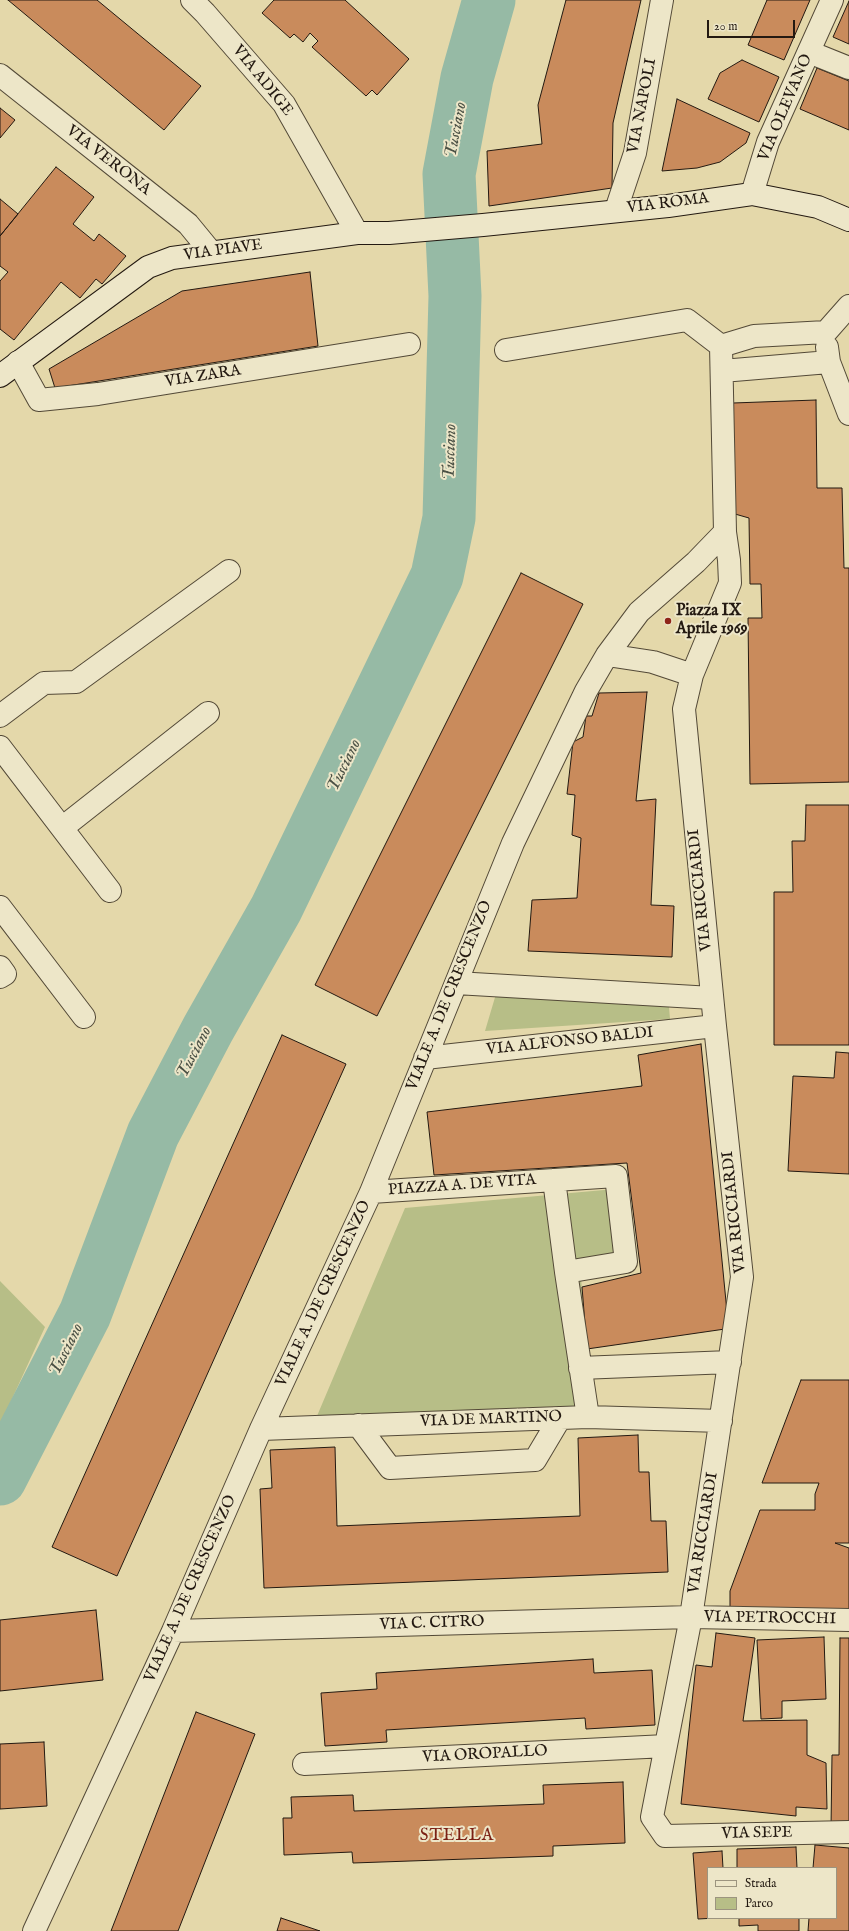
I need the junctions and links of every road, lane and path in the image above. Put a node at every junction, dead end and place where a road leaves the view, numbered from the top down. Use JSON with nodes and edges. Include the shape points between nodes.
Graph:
{"nodes":[{"id":1,"x":192,"y":0,"type":"edge"},
{"id":2,"x":662,"y":0,"type":"edge"},
{"id":3,"x":832,"y":0,"type":"edge"},
{"id":4,"x":809,"y":52,"type":"junction"},
{"id":5,"x":849,"y":68,"type":"edge"},
{"id":6,"x":0,"y":75,"type":"edge"},
{"id":7,"x":752,"y":194,"type":"junction"},
{"id":8,"x":616,"y":210,"type":"junction"},
{"id":9,"x":849,"y":220,"type":"edge"},
{"id":10,"x":484,"y":226,"type":"joint"},
{"id":11,"x":357,"y":233,"type":"junction"},
{"id":12,"x":211,"y":252,"type":"junction"},
{"id":13,"x":849,"y":306,"type":"edge"},
{"id":14,"x":826,"y":332,"type":"junction"},
{"id":15,"x":409,"y":344,"type":"dead end"},
{"id":16,"x":721,"y":346,"type":"junction"},
{"id":17,"x":506,"y":350,"type":"dead end"},
{"id":18,"x":829,"y":362,"type":"junction"},
{"id":19,"x":6,"y":369,"type":"edge"},
{"id":20,"x":722,"y":372,"type":"junction"},
{"id":21,"x":849,"y":414,"type":"edge"},
{"id":22,"x":725,"y":532,"type":"junction"},
{"id":23,"x":229,"y":572,"type":"dead end"},
{"id":24,"x":607,"y":655,"type":"junction"},
{"id":25,"x":692,"y":675,"type":"junction"},
{"id":26,"x":208,"y":714,"type":"dead end"},
{"id":27,"x":0,"y":716,"type":"edge"},
{"id":28,"x":0,"y":747,"type":"edge"},
{"id":29,"x":62,"y":828,"type":"junction"},
{"id":30,"x":110,"y":891,"type":"dead end"},
{"id":31,"x":0,"y":907,"type":"edge"},
{"id":32,"x":0,"y":967,"type":"edge"},
{"id":33,"x":0,"y":977,"type":"edge"},
{"id":34,"x":456,"y":982,"type":"junction"},
{"id":35,"x":712,"y":998,"type":"junction"},
{"id":36,"x":84,"y":1017,"type":"dead end"},
{"id":37,"x":715,"y":1026,"type":"junction"},
{"id":38,"x":425,"y":1058,"type":"junction"},
{"id":39,"x":554,"y":1180,"type":"junction"},
{"id":40,"x":371,"y":1192,"type":"junction"},
{"id":41,"x":566,"y":1272,"type":"junction"},
{"id":42,"x":730,"y":1362,"type":"junction"},
{"id":43,"x":580,"y":1368,"type":"junction"},
{"id":44,"x":588,"y":1417,"type":"junction"},
{"id":45,"x":560,"y":1418,"type":"junction"},
{"id":46,"x":721,"y":1421,"type":"junction"},
{"id":47,"x":358,"y":1425,"type":"junction"},
{"id":48,"x":261,"y":1429,"type":"junction"},
{"id":49,"x":691,"y":1617,"type":"junction"},
{"id":50,"x":849,"y":1620,"type":"edge"},
{"id":51,"x":174,"y":1631,"type":"junction"},
{"id":52,"x":666,"y":1746,"type":"junction"},
{"id":53,"x":304,"y":1764,"type":"dead end"},
{"id":54,"x":849,"y":1832,"type":"edge"},
{"id":55,"x":665,"y":1836,"type":"joint"},
{"id":56,"x":34,"y":1931,"type":"edge"}],
"edges":[{"from":1,"to":11,"type":"street","name":"VIA ADIGE","via":[[284,104]]},
{"from":2,"to":8,"type":"street","name":"VIA NAPOLI","via":[[635,153]]},
{"from":3,"to":4,"type":"street","name":"VIA OLEVANO"},
{"from":4,"to":5,"type":"street"},
{"from":4,"to":7,"type":"street","name":"VIA OLEVANO","via":[[768,142]]},
{"from":6,"to":12,"type":"street","name":"VIA VERONA","via":[[188,224]]},
{"from":7,"to":8,"type":"street","name":"VIA ROMA","via":[[668,206]]},
{"from":7,"to":9,"type":"street","name":"VIA ROMA","via":[[818,207]]},
{"from":8,"to":10,"type":"street","name":"VIA ROMA"},
{"from":10,"to":11,"type":"street","name":"VIA PIAVE"},
{"from":11,"to":12,"type":"street","name":"VIA PIAVE"},
{"from":12,"to":19,"type":"street","name":"VIA PIAVE","via":[[172,258],[148,267]]},
{"from":13,"to":14,"type":"street"},
{"from":14,"to":16,"type":"street","via":[[754,336]]},
{"from":14,"to":18,"type":"street"},
{"from":15,"to":19,"type":"street","name":"VIA ZARA","via":[[98,394],[39,400]]},
{"from":16,"to":17,"type":"street","via":[[687,320]]},
{"from":16,"to":20,"type":"street","name":"VIA RICCIARDI"},
{"from":18,"to":20,"type":"street"},
{"from":18,"to":21,"type":"street"},
{"from":20,"to":22,"type":"street","name":"VIA RICCIARDI"},
{"from":22,"to":24,"type":"street","name":"VIALE A. DE CRESCENZO","via":[[696,562],[639,612]]},
{"from":22,"to":25,"type":"street","name":"VIA RICCIARDI","via":[[730,584]]},
{"from":23,"to":27,"type":"street","via":[[76,682],[44,683]]},
{"from":24,"to":25,"type":"street","via":[[653,662]]},
{"from":24,"to":34,"type":"street","name":"VIALE A. DE CRESCENZO","via":[[586,691],[513,843]]},
{"from":25,"to":35,"type":"street","name":"VIA RICCIARDI","via":[[684,709]]},
{"from":26,"to":29,"type":"street"},
{"from":28,"to":29,"type":"street"},
{"from":29,"to":30,"type":"street"},
{"from":31,"to":36,"type":"street"},
{"from":32,"to":33,"type":"street","via":[[5,974]]},
{"from":34,"to":35,"type":"street"},
{"from":34,"to":38,"type":"street","name":"VIALE A. DE CRESCENZO"},
{"from":35,"to":37,"type":"street","name":"VIA RICCIARDI"},
{"from":37,"to":38,"type":"street","name":"VIA ALFONSO BALDI"},
{"from":37,"to":42,"type":"street","name":"VIA RICCIARDI","via":[[742,1277]]},
{"from":38,"to":40,"type":"street","name":"VIALE A. DE CRESCENZO"},
{"from":39,"to":40,"type":"street","name":"PIAZZA A. DE VITA"},
{"from":39,"to":41,"type":"street","name":"PIAZZA A. DE VITA"},
{"from":39,"to":41,"type":"street","name":"PIAZZA A. DE VITA","via":[[616,1176],[626,1262]]},
{"from":40,"to":48,"type":"street","name":"VIALE A. DE CRESCENZO"},
{"from":41,"to":43,"type":"street","name":"PIAZZA A. DE VITA"},
{"from":42,"to":43,"type":"street"},
{"from":42,"to":46,"type":"street","name":"VIA RICCIARDI"},
{"from":43,"to":44,"type":"street","name":"PIAZZA A. DE VITA"},
{"from":44,"to":45,"type":"street","name":"VIA DE MARTINO"},
{"from":44,"to":46,"type":"street","name":"VIA DE MARTINO"},
{"from":45,"to":47,"type":"street","name":"VIA DE MARTINO"},
{"from":45,"to":47,"type":"street","via":[[535,1460],[390,1468]]},
{"from":46,"to":49,"type":"street","name":"VIA RICCIARDI"},
{"from":47,"to":48,"type":"street","name":"VIA DE MARTINO"},
{"from":48,"to":51,"type":"street","name":"VIALE A. DE CRESCENZO"},
{"from":49,"to":50,"type":"street","name":"VIA PETROCCHI"},
{"from":49,"to":51,"type":"street","name":"VIA C. CITRO"},
{"from":49,"to":52,"type":"street","name":"VIA RICCIARDI"},
{"from":51,"to":56,"type":"street","name":"VIALE A. DE CRESCENZO"},
{"from":52,"to":53,"type":"street","name":"VIA OROPALLO"},
{"from":52,"to":55,"type":"street","name":"VIA RICCIARDI","via":[[652,1817]]},
{"from":54,"to":55,"type":"street","name":"VIA SEPE"}]}
